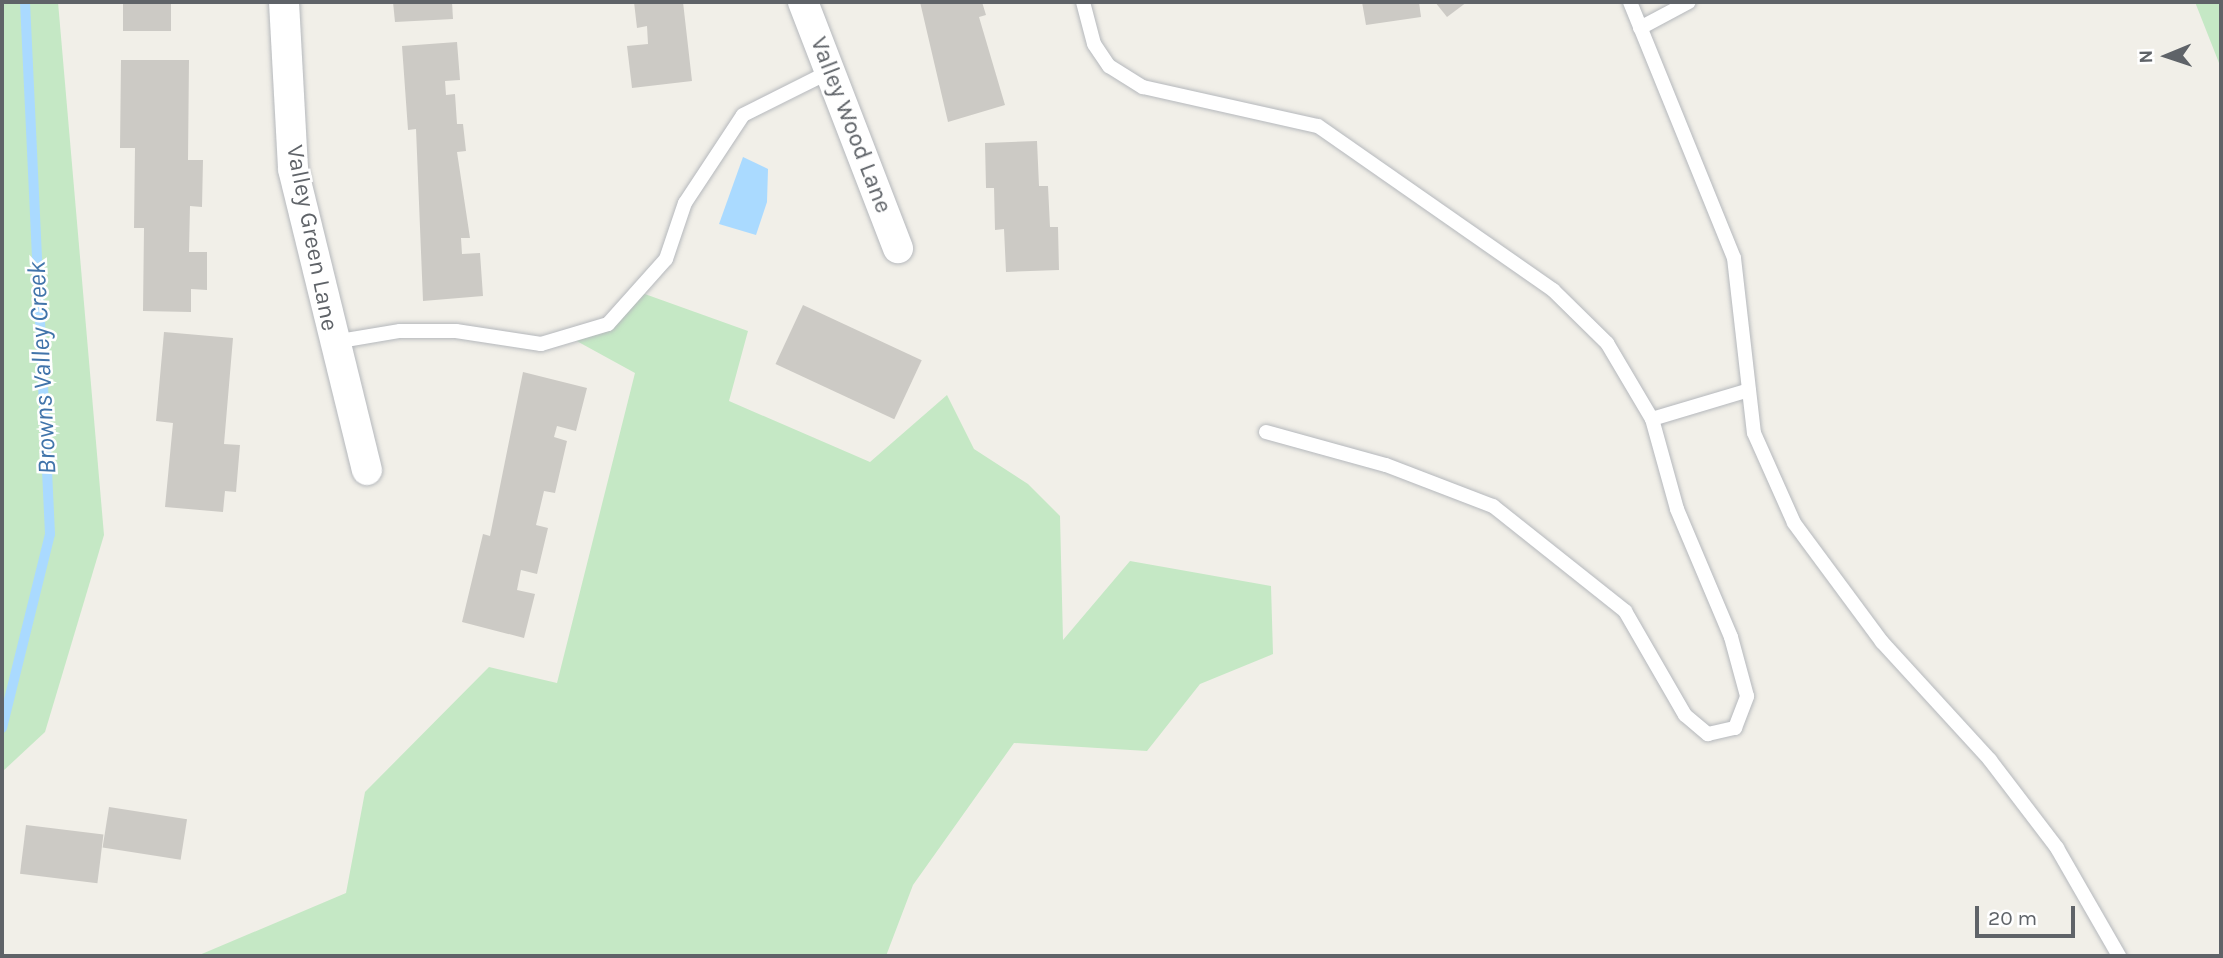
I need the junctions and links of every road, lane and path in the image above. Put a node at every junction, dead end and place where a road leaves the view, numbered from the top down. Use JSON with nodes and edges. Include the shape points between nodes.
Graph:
{"nodes":[{"id":1,"x":284,"y":2,"type":"edge"},
{"id":2,"x":803,"y":2,"type":"edge"},
{"id":3,"x":1083,"y":2,"type":"edge"},
{"id":4,"x":1630,"y":2,"type":"edge"},
{"id":5,"x":1689,"y":2,"type":"edge"},
{"id":6,"x":1640,"y":28,"type":"junction"},
{"id":7,"x":831,"y":71,"type":"junction"},
{"id":8,"x":898,"y":248,"type":"dead end"},
{"id":9,"x":333,"y":342,"type":"junction"},
{"id":10,"x":1749,"y":390,"type":"junction"},
{"id":11,"x":1652,"y":419,"type":"junction"},
{"id":12,"x":1266,"y":432,"type":"dead end"},
{"id":13,"x":367,"y":470,"type":"dead end"},
{"id":14,"x":2119,"y":956,"type":"edge"}],
"edges":[{"from":1,"to":9,"type":"street","name":"Valley Green Lane","via":[[293,169]]},
{"from":2,"to":7,"type":"street","name":"Valley Wood Lane"},
{"from":3,"to":11,"type":"lane","via":[[1094,44],[1109,66],[1143,87],[1318,126],[1553,290],[1607,342]]},
{"from":4,"to":6,"type":"lane"},
{"from":5,"to":6,"type":"lane"},
{"from":6,"to":10,"type":"lane","via":[[1734,258]]},
{"from":7,"to":8,"type":"street","name":"Valley Wood Lane"},
{"from":7,"to":9,"type":"lane","via":[[743,114],[685,203],[666,259],[608,324],[541,344],[456,331],[400,331]]},
{"from":9,"to":13,"type":"street","name":"Valley Green Lane"},
{"from":10,"to":11,"type":"lane"},
{"from":10,"to":14,"type":"lane","via":[[1754,433],[1794,523],[1882,642],[1990,760],[2048,837]]},
{"from":11,"to":12,"type":"lane","via":[[1677,509],[1731,637],[1746,696],[1735,728],[1708,733],[1685,715],[1625,611],[1493,506],[1386,465]]}]}
